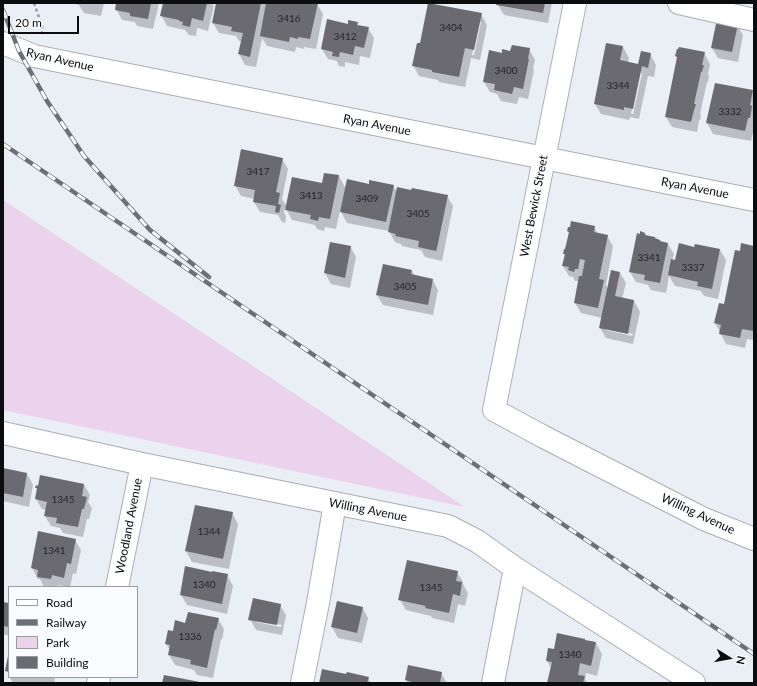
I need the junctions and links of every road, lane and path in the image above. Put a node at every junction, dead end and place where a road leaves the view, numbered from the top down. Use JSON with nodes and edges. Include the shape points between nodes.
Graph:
{"nodes":[{"id":1,"x":34,"y":3,"type":"edge"},
{"id":2,"x":575,"y":3,"type":"edge"},
{"id":3,"x":679,"y":3,"type":"edge"},
{"id":4,"x":754,"y":20,"type":"edge"},
{"id":5,"x":3,"y":43,"type":"edge"},
{"id":6,"x":34,"y":56,"type":"junction"},
{"id":7,"x":544,"y":159,"type":"junction"},
{"id":8,"x":754,"y":200,"type":"edge"},
{"id":9,"x":494,"y":410,"type":"joint"},
{"id":10,"x":3,"y":433,"type":"edge"},
{"id":11,"x":142,"y":464,"type":"junction"},
{"id":12,"x":335,"y":504,"type":"junction"},
{"id":13,"x":754,"y":539,"type":"edge"},
{"id":14,"x":515,"y":568,"type":"junction"},
{"id":15,"x":117,"y":586,"type":"edge"},
{"id":16,"x":691,"y":682,"type":"edge"},
{"id":17,"x":302,"y":683,"type":"edge"},
{"id":18,"x":493,"y":683,"type":"edge"}],
"edges":[{"from":1,"to":6,"type":"path","via":[[43,29]]},
{"from":2,"to":7,"type":"street","name":"West Bewick Street"},
{"from":3,"to":4,"type":"street"},
{"from":5,"to":6,"type":"street","name":"Ryan Avenue"},
{"from":6,"to":7,"type":"street","name":"Ryan Avenue"},
{"from":7,"to":8,"type":"street","name":"Ryan Avenue"},
{"from":7,"to":9,"type":"street","name":"West Bewick Street"},
{"from":9,"to":13,"type":"street","name":"Willing Avenue","via":[[704,519]]},
{"from":10,"to":11,"type":"street","name":"Willing Avenue"},
{"from":11,"to":12,"type":"street","name":"Willing Avenue"},
{"from":11,"to":15,"type":"street","name":"Woodland Avenue"},
{"from":12,"to":14,"type":"street","name":"Willing Avenue","via":[[448,526],[476,541]]},
{"from":12,"to":17,"type":"street"},
{"from":14,"to":16,"type":"street","name":"Willing Avenue"},
{"from":14,"to":18,"type":"street"}]}
